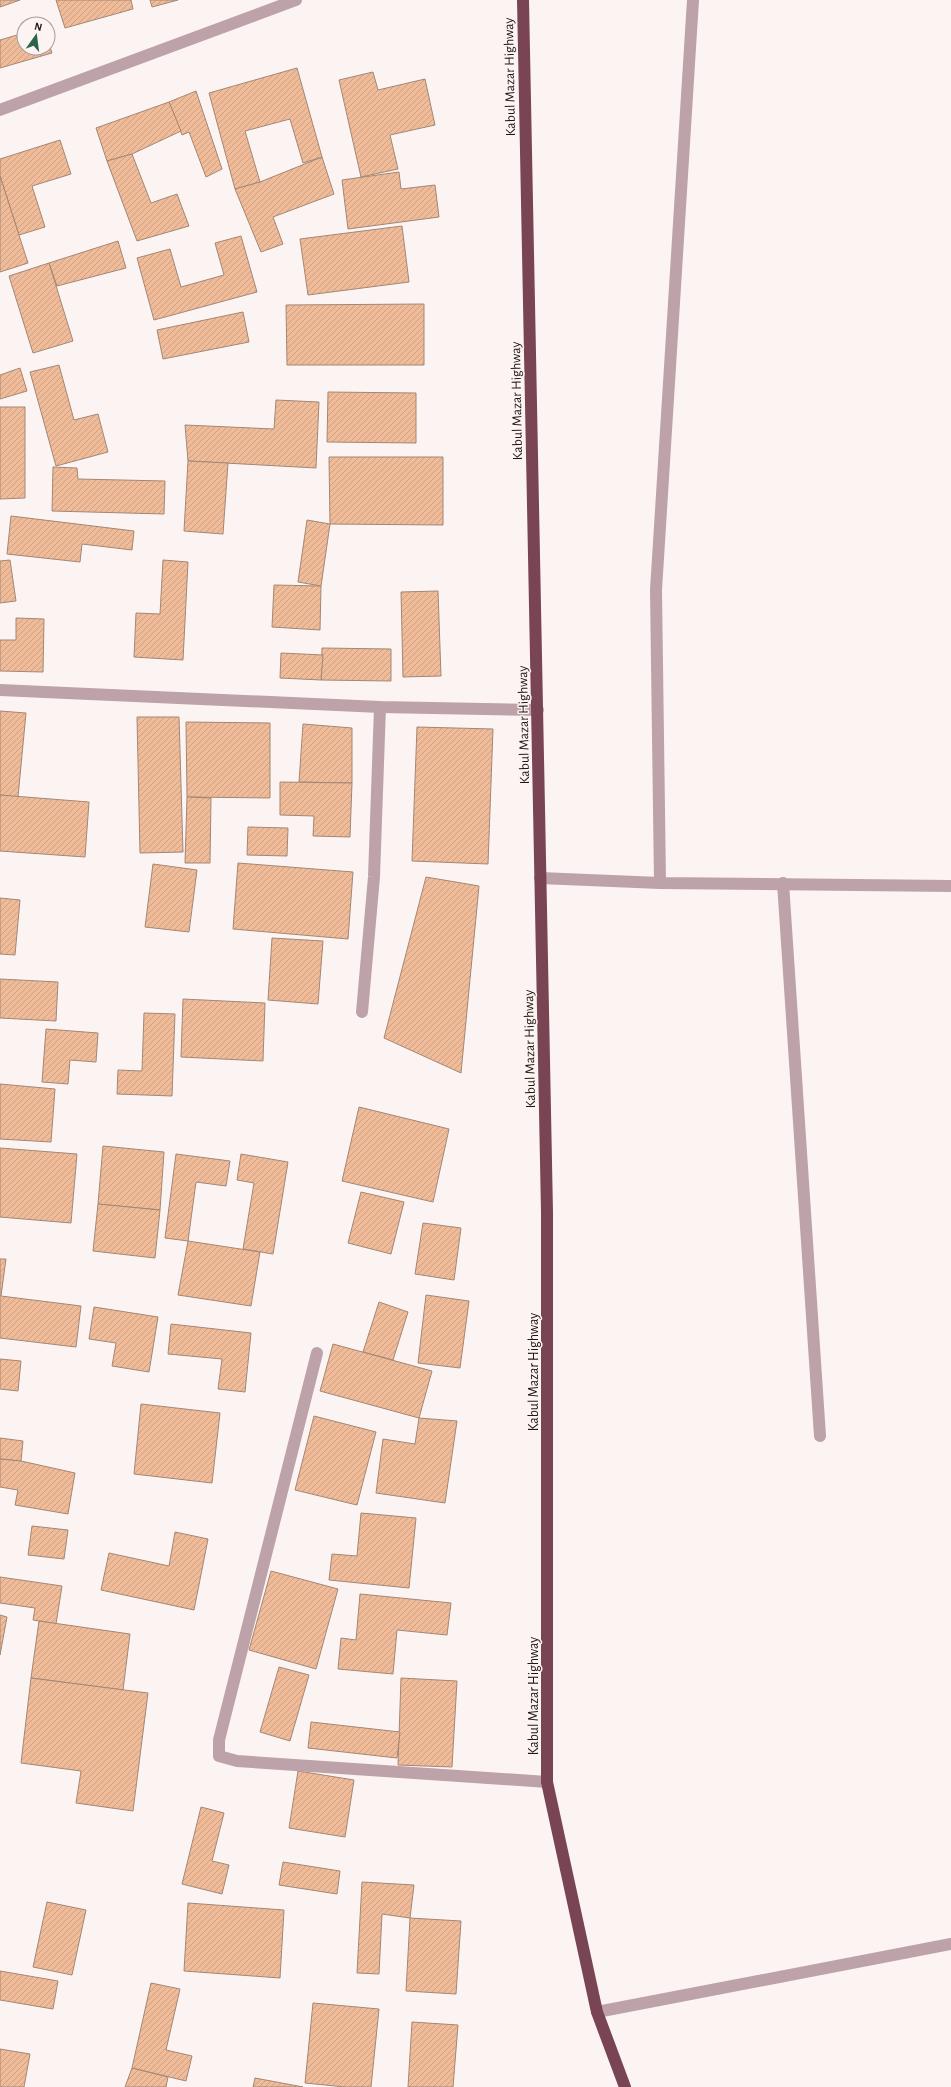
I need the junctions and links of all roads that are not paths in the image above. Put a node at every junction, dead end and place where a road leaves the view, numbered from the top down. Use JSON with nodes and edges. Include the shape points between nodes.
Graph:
{"nodes":[{"id":1,"x":296,"y":0,"type":"edge"},
{"id":2,"x":523,"y":0,"type":"edge"},
{"id":3,"x":693,"y":0,"type":"edge"},
{"id":4,"x":0,"y":110,"type":"edge"},
{"id":5,"x":0,"y":690,"type":"edge"},
{"id":6,"x":380,"y":707,"type":"junction"},
{"id":7,"x":538,"y":710,"type":"junction"},
{"id":8,"x":540,"y":878,"type":"junction"},
{"id":9,"x":660,"y":883,"type":"junction"},
{"id":10,"x":783,"y":883,"type":"junction"},
{"id":11,"x":951,"y":886,"type":"edge"},
{"id":12,"x":362,"y":1012,"type":"dead end"},
{"id":13,"x":317,"y":1353,"type":"dead end"},
{"id":14,"x":820,"y":1436,"type":"dead end"},
{"id":15,"x":547,"y":1782,"type":"junction"},
{"id":16,"x":951,"y":1944,"type":"edge"},
{"id":17,"x":597,"y":2012,"type":"junction"},
{"id":18,"x":625,"y":2087,"type":"edge"}],
"edges":[{"from":1,"to":4,"type":"street"},
{"from":2,"to":7,"type":"highway","name":"Kabul Mazar Highway"},
{"from":3,"to":9,"type":"street","via":[[656,590]]},
{"from":5,"to":6,"type":"street"},
{"from":6,"to":7,"type":"street"},
{"from":6,"to":12,"type":"street","via":[[374,877]]},
{"from":7,"to":8,"type":"highway","name":"Kabul Mazar Highway"},
{"from":8,"to":9,"type":"street"},
{"from":8,"to":15,"type":"highway","name":"Kabul Mazar Highway","via":[[547,1212]]},
{"from":9,"to":10,"type":"street"},
{"from":10,"to":11,"type":"street"},
{"from":10,"to":14,"type":"street"},
{"from":13,"to":15,"type":"street","via":[[219,1740],[219,1756],[237,1761]]},
{"from":15,"to":17,"type":"highway","name":"Kabul Mazar Highway"},
{"from":16,"to":17,"type":"street"},
{"from":17,"to":18,"type":"highway","name":"Kabul Mazar Highway"}]}
